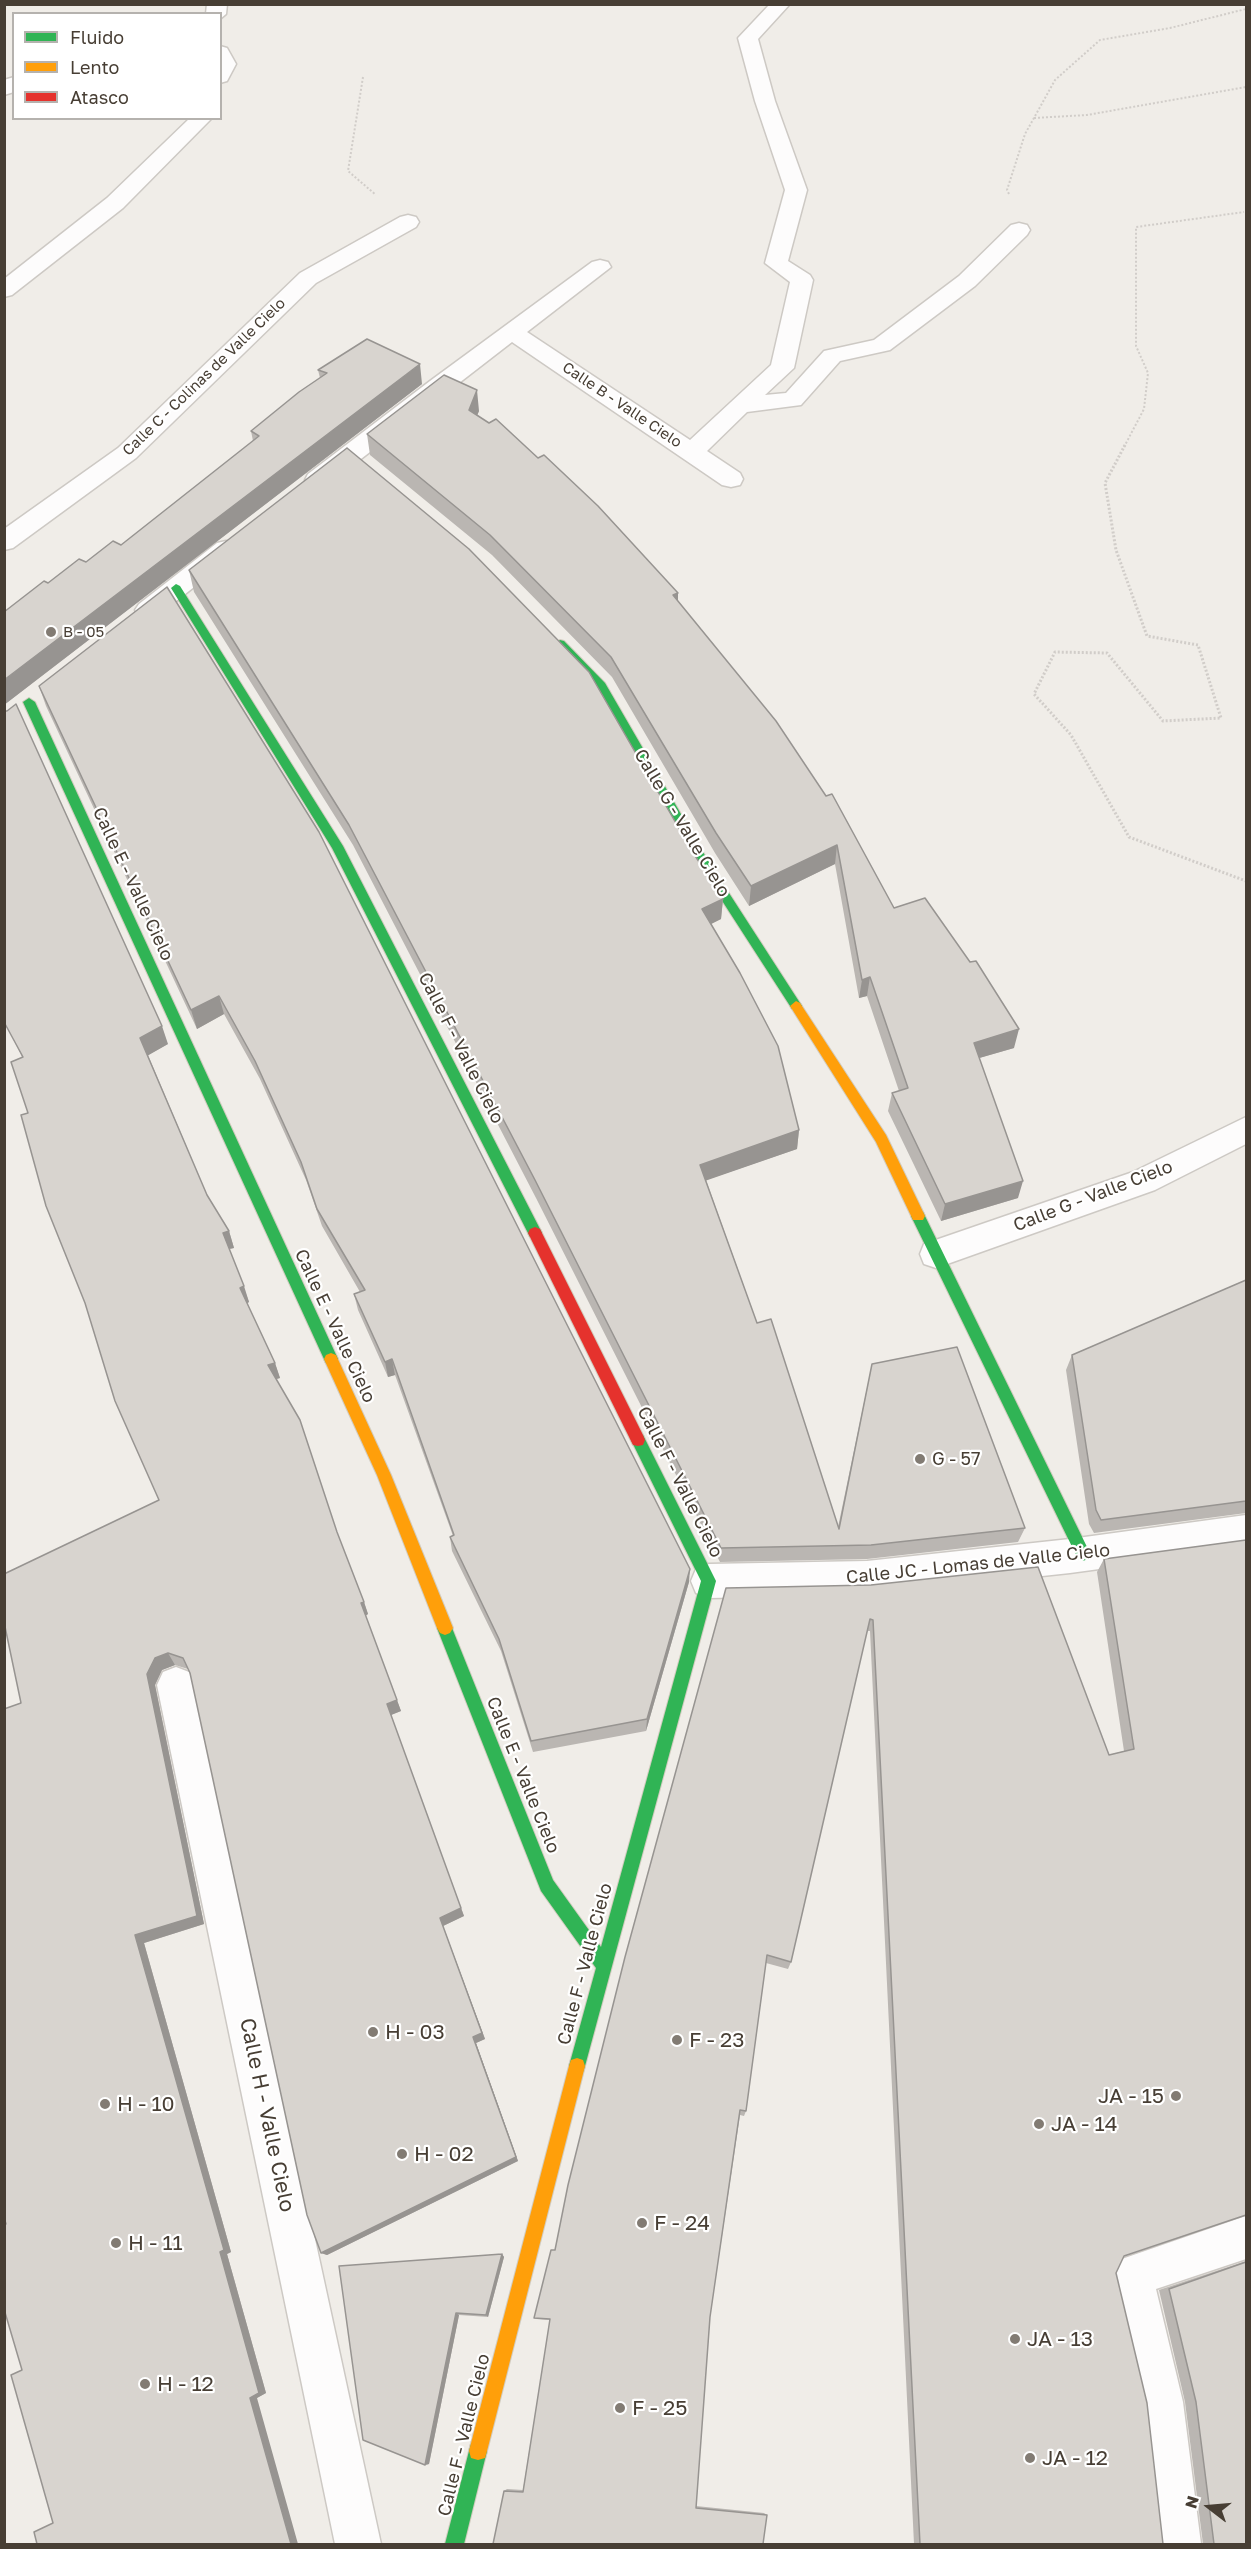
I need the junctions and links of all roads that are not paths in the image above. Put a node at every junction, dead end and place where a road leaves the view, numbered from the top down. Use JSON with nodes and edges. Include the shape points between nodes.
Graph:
{"nodes":[{"id":1,"x":781,"y":4,"type":"edge"},
{"id":2,"x":222,"y":56,"type":"edge"},
{"id":3,"x":222,"y":73,"type":"edge"},
{"id":4,"x":200,"y":120,"type":"edge"},
{"id":5,"x":408,"y":222,"type":"road end"},
{"id":6,"x":1019,"y":230,"type":"road end"},
{"id":7,"x":600,"y":267,"type":"dead end"},
{"id":8,"x":4,"y":290,"type":"edge"},
{"id":9,"x":512,"y":332,"type":"junction"},
{"id":10,"x":740,"y":405,"type":"junction"},
{"id":11,"x":692,"y":452,"type":"junction"},
{"id":12,"x":731,"y":479,"type":"dead end"},
{"id":13,"x":302,"y":491,"type":"edge"},
{"id":14,"x":248,"y":532,"type":"edge"},
{"id":15,"x":4,"y":542,"type":"edge"},
{"id":16,"x":176,"y":588,"type":"junction"},
{"id":17,"x":130,"y":623,"type":"edge"},
{"id":18,"x":553,"y":637,"type":"edge"},
{"id":19,"x":30,"y":701,"type":"dead end"},
{"id":20,"x":1246,"y":1130,"type":"edge"},
{"id":21,"x":936,"y":1254,"type":"junction"},
{"id":22,"x":1246,"y":1532,"type":"edge"},
{"id":23,"x":1083,"y":1554,"type":"junction"},
{"id":24,"x":709,"y":1581,"type":"junction"},
{"id":25,"x":176,"y":1685,"type":"dead end"},
{"id":26,"x":603,"y":1965,"type":"junction"},
{"id":27,"x":1246,"y":2238,"type":"edge"},
{"id":28,"x":358,"y":2544,"type":"edge"},
{"id":29,"x":454,"y":2544,"type":"edge"},
{"id":30,"x":1178,"y":2544,"type":"edge"}],
"edges":[{"from":1,"to":10,"type":"street","via":[[748,38],[796,190],[776,263],[802,280],[782,368]]},
{"from":2,"to":3,"type":"street","via":[[226,64]]},
{"from":4,"to":8,"type":"street","via":[[115,203]]},
{"from":5,"to":15,"type":"street","name":"Calle C - Colinas de Valle Cielo","via":[[308,278],[127,453]]},
{"from":6,"to":10,"type":"street","via":[[967,281],[882,345],[832,356],[793,400]]},
{"from":7,"to":9,"type":"street"},
{"from":9,"to":11,"type":"street","name":"Calle B - Valle Cielo"},
{"from":9,"to":13,"type":"street","via":[[355,457]]},
{"from":10,"to":11,"type":"street"},
{"from":11,"to":12,"type":"street","name":"Calle B - Valle Cielo"},
{"from":14,"to":16,"type":"street"},
{"from":16,"to":17,"type":"street"},
{"from":16,"to":24,"type":"street","name":"Calle F - Valle Cielo","via":[[337,846]]},
{"from":18,"to":21,"type":"street","name":"Calle G - Valle Cielo","via":[[601,686],[703,862],[881,1139]]},
{"from":19,"to":26,"type":"street","name":"Calle E - Valle Cielo","via":[[384,1475],[547,1885]]},
{"from":20,"to":21,"type":"street","name":"Calle G - Valle Cielo","via":[[1144,1181]]},
{"from":21,"to":23,"type":"street","name":"Calle G - Valle Cielo"},
{"from":22,"to":23,"type":"street","name":"Calle JC - Lomas de Valle Cielo"},
{"from":23,"to":24,"type":"street","name":"Calle JC - Lomas de Valle Cielo","via":[[867,1578]]},
{"from":24,"to":26,"type":"street","name":"Calle F - Valle Cielo"},
{"from":25,"to":28,"type":"street","name":"Calle H - Valle Cielo"},
{"from":26,"to":29,"type":"street","name":"Calle F - Valle Cielo"},
{"from":27,"to":30,"type":"street","via":[[1131,2276],[1161,2402]]}]}
